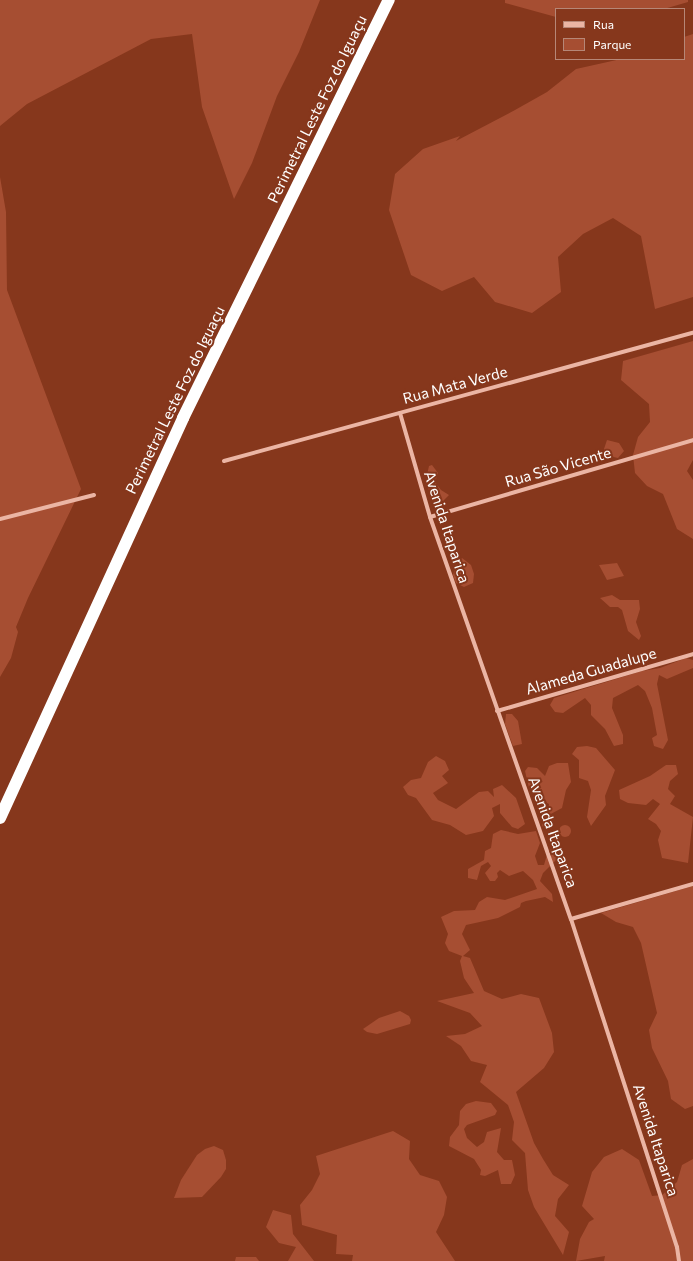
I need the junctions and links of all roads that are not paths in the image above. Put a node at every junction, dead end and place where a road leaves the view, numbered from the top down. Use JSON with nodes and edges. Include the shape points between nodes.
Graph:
{"nodes":[{"id":1,"x":389,"y":0,"type":"edge"},
{"id":2,"x":693,"y":333,"type":"edge"},
{"id":3,"x":400,"y":413,"type":"junction"},
{"id":4,"x":693,"y":440,"type":"edge"},
{"id":5,"x":224,"y":460,"type":"dead end"},
{"id":6,"x":94,"y":496,"type":"dead end"},
{"id":7,"x":430,"y":517,"type":"junction"},
{"id":8,"x":0,"y":519,"type":"edge"},
{"id":9,"x":693,"y":654,"type":"edge"},
{"id":10,"x":496,"y":711,"type":"junction"},
{"id":11,"x":0,"y":818,"type":"edge"},
{"id":12,"x":693,"y":884,"type":"edge"},
{"id":13,"x":571,"y":919,"type":"junction"},
{"id":14,"x":679,"y":1261,"type":"edge"}],
"edges":[{"from":1,"to":11,"type":"highway","name":"Perimetral Leste Foz do Iguaçu","via":[[182,418]]},
{"from":2,"to":3,"type":"street","name":"Rua Mata Verde"},
{"from":3,"to":5,"type":"street","name":"Rua Mata Verde"},
{"from":3,"to":7,"type":"street","name":"Avenida Itaparica"},
{"from":4,"to":7,"type":"street","name":"Rua São Vicente"},
{"from":6,"to":8,"type":"street"},
{"from":7,"to":10,"type":"street","name":"Avenida Itaparica"},
{"from":9,"to":10,"type":"street","name":"Alameda Guadalupe"},
{"from":10,"to":13,"type":"street","name":"Avenida Itaparica"},
{"from":12,"to":13,"type":"street"},
{"from":13,"to":14,"type":"street","name":"Avenida Itaparica","via":[[670,1224]]}]}
